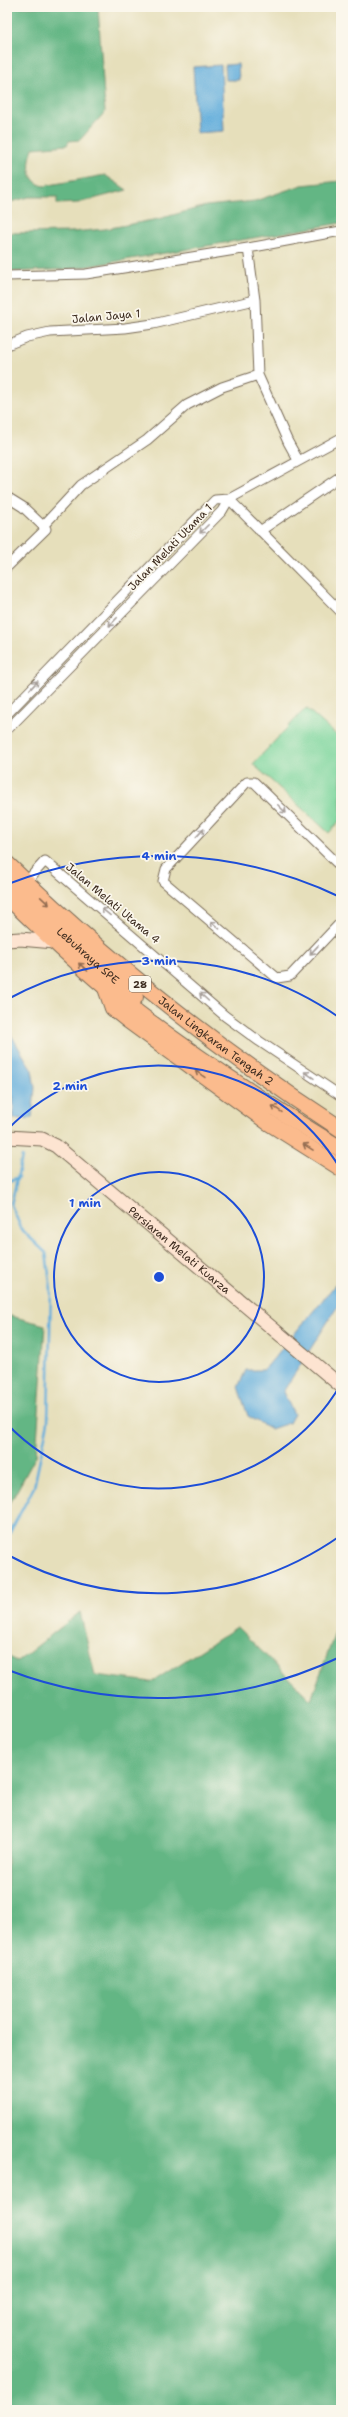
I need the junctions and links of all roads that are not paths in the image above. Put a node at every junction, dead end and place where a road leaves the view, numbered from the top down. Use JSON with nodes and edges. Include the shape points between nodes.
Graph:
{"nodes":[{"id":1,"x":341,"y":231,"type":"edge"},
{"id":2,"x":248,"y":248,"type":"junction"},
{"id":3,"x":7,"y":276,"type":"edge"},
{"id":4,"x":255,"y":300,"type":"junction"},
{"id":5,"x":7,"y":345,"type":"edge"},
{"id":6,"x":258,"y":375,"type":"junction"},
{"id":7,"x":341,"y":438,"type":"edge"},
{"id":8,"x":298,"y":460,"type":"junction"},
{"id":9,"x":341,"y":476,"type":"edge"},
{"id":10,"x":7,"y":497,"type":"edge"},
{"id":11,"x":229,"y":500,"type":"junction"},
{"id":12,"x":43,"y":526,"type":"junction"},
{"id":13,"x":260,"y":531,"type":"junction"},
{"id":14,"x":7,"y":567,"type":"edge"},
{"id":15,"x":341,"y":612,"type":"edge"},
{"id":16,"x":7,"y":714,"type":"edge"},
{"id":17,"x":7,"y":730,"type":"edge"},
{"id":18,"x":7,"y":864,"type":"edge"},
{"id":19,"x":341,"y":867,"type":"edge"},
{"id":20,"x":26,"y":882,"type":"junction"},
{"id":21,"x":7,"y":884,"type":"edge"},
{"id":22,"x":7,"y":896,"type":"edge"},
{"id":23,"x":341,"y":922,"type":"edge"},
{"id":24,"x":7,"y":940,"type":"edge"},
{"id":25,"x":54,"y":942,"type":"junction"},
{"id":26,"x":105,"y":987,"type":"junction"},
{"id":27,"x":203,"y":1058,"type":"junction"},
{"id":28,"x":341,"y":1096,"type":"edge"},
{"id":29,"x":341,"y":1129,"type":"edge"},
{"id":30,"x":7,"y":1137,"type":"edge"},
{"id":31,"x":341,"y":1149,"type":"edge"},
{"id":32,"x":341,"y":1168,"type":"edge"},
{"id":33,"x":341,"y":1386,"type":"edge"}],
"edges":[{"from":1,"to":2,"type":"street"},
{"from":2,"to":3,"type":"street","via":[[86,274]]},
{"from":2,"to":4,"type":"street"},
{"from":4,"to":5,"type":"street","name":"Jalan Jaya 1","via":[[153,324],[50,332]]},
{"from":4,"to":6,"type":"street"},
{"from":6,"to":8,"type":"street"},
{"from":6,"to":12,"type":"street","via":[[222,387],[187,405],[147,440],[81,485]]},
{"from":7,"to":8,"type":"street"},
{"from":8,"to":11,"type":"street","via":[[275,476]]},
{"from":9,"to":13,"type":"street"},
{"from":10,"to":12,"type":"street","via":[[23,507]]},
{"from":11,"to":13,"type":"street"},
{"from":16,"to":11,"type":"street","name":"Jalan Melati Utama 1","one_way":true,"via":[[215,500]]},
{"from":11,"to":17,"type":"street","name":"Jalan Melati Utama 1","one_way":true,"via":[[222,511]]},
{"from":12,"to":14,"type":"street","via":[[46,529]]},
{"from":13,"to":15,"type":"street"},
{"from":18,"to":20,"type":"highway","name":"Jalan Lingkaran Tengah 2","number":"28"},
{"from":23,"to":19,"type":"street","one_way":true,"via":[[290,976],[277,978],[163,881],[166,869],[248,782],[254,782]]},
{"from":28,"to":20,"type":"street","name":"Jalan Melati Utama 4","one_way":true,"via":[[225,1016],[45,861]]},
{"from":20,"to":29,"type":"highway","name":"Jalan Lingkaran Tengah 2","number":"28","one_way":true,"via":[[77,930],[181,1016],[283,1092]]},
{"from":21,"to":27,"type":"highway","name":"Lebuhraya SPE","via":[[129,992],[197,1045]]},
{"from":22,"to":25,"type":"highway","name":"Jalan Lingkaran Tengah 2","number":"28"},
{"from":24,"to":25,"type":"street"},
{"from":26,"to":25,"type":"highway","name":"Jalan Lingkaran Tengah 2","number":"28","one_way":true},
{"from":26,"to":27,"type":"highway","name":"Jalan Lingkaran Tengah 2","number":"28"},
{"from":32,"to":26,"type":"highway","one_way":true,"via":[[268,1122],[128,1020],[113,1008]]},
{"from":31,"to":27,"type":"highway","name":"Jalan Lingkaran Tengah 2","number":"28","one_way":true},
{"from":30,"to":33,"type":"street","name":"Persiaran Melati Kuarza","via":[[42,1139],[56,1146]]}]}
